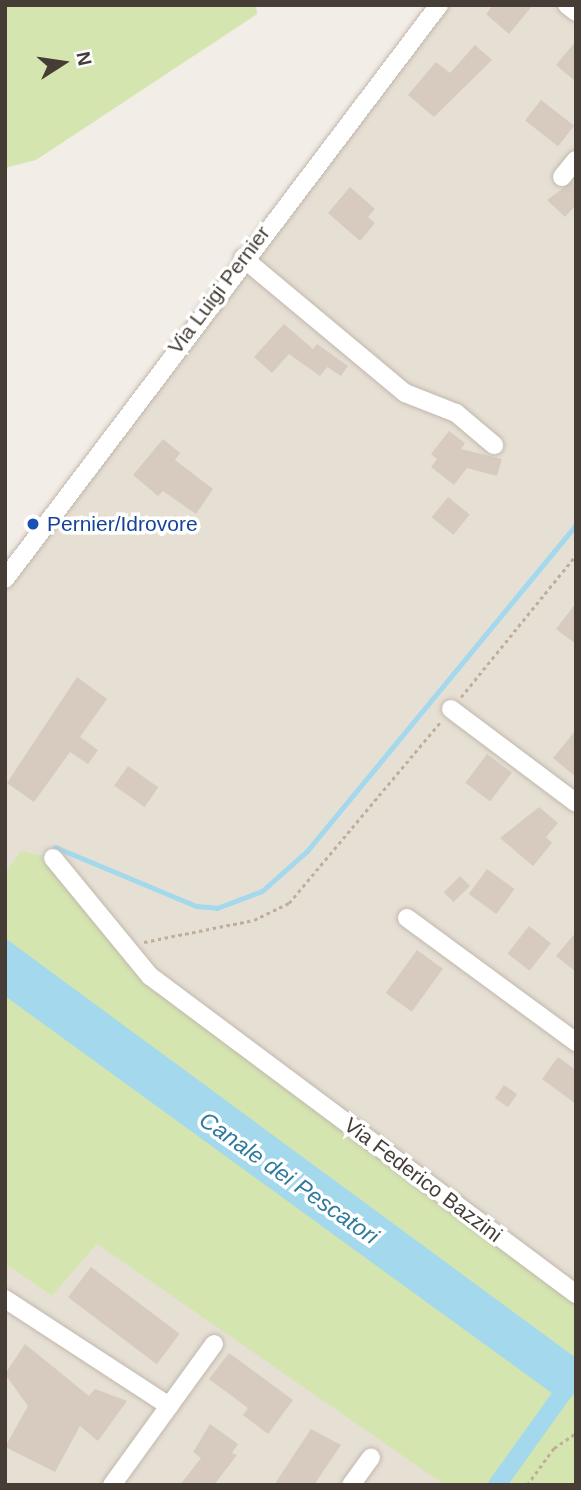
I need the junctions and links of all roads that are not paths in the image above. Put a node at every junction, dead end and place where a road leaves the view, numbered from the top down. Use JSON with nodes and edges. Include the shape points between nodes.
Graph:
{"nodes":[{"id":1,"x":439,"y":5,"type":"edge"},
{"id":2,"x":567,"y":5,"type":"edge"},
{"id":3,"x":576,"y":12,"type":"edge"},
{"id":4,"x":576,"y":160,"type":"edge"},
{"id":5,"x":562,"y":177,"type":"dead end"},
{"id":6,"x":243,"y":258,"type":"junction"},
{"id":7,"x":494,"y":445,"type":"dead end"},
{"id":8,"x":5,"y":579,"type":"edge"},
{"id":9,"x":451,"y":709,"type":"road end"},
{"id":10,"x":576,"y":803,"type":"edge"},
{"id":11,"x":53,"y":858,"type":"dead end"},
{"id":12,"x":407,"y":918,"type":"dead end"},
{"id":13,"x":576,"y":1042,"type":"edge"},
{"id":14,"x":576,"y":1294,"type":"edge"},
{"id":15,"x":5,"y":1299,"type":"edge"},
{"id":16,"x":214,"y":1344,"type":"dead end"},
{"id":17,"x":169,"y":1406,"type":"junction"},
{"id":18,"x":371,"y":1457,"type":"dead end"},
{"id":19,"x":112,"y":1485,"type":"edge"},
{"id":20,"x":351,"y":1485,"type":"edge"}],
"edges":[{"from":1,"to":6,"type":"street","name":"Via Luigi Pernier"},
{"from":2,"to":3,"type":"street"},
{"from":4,"to":5,"type":"street"},
{"from":6,"to":7,"type":"street","via":[[405,393],[456,413]]},
{"from":6,"to":8,"type":"street","name":"Via Luigi Pernier"},
{"from":9,"to":10,"type":"street"},
{"from":11,"to":14,"type":"street","name":"Via Federico Bazzini","via":[[150,976]]},
{"from":12,"to":13,"type":"street"},
{"from":15,"to":17,"type":"street"},
{"from":16,"to":17,"type":"street"},
{"from":17,"to":19,"type":"street"},
{"from":18,"to":20,"type":"street"}]}
